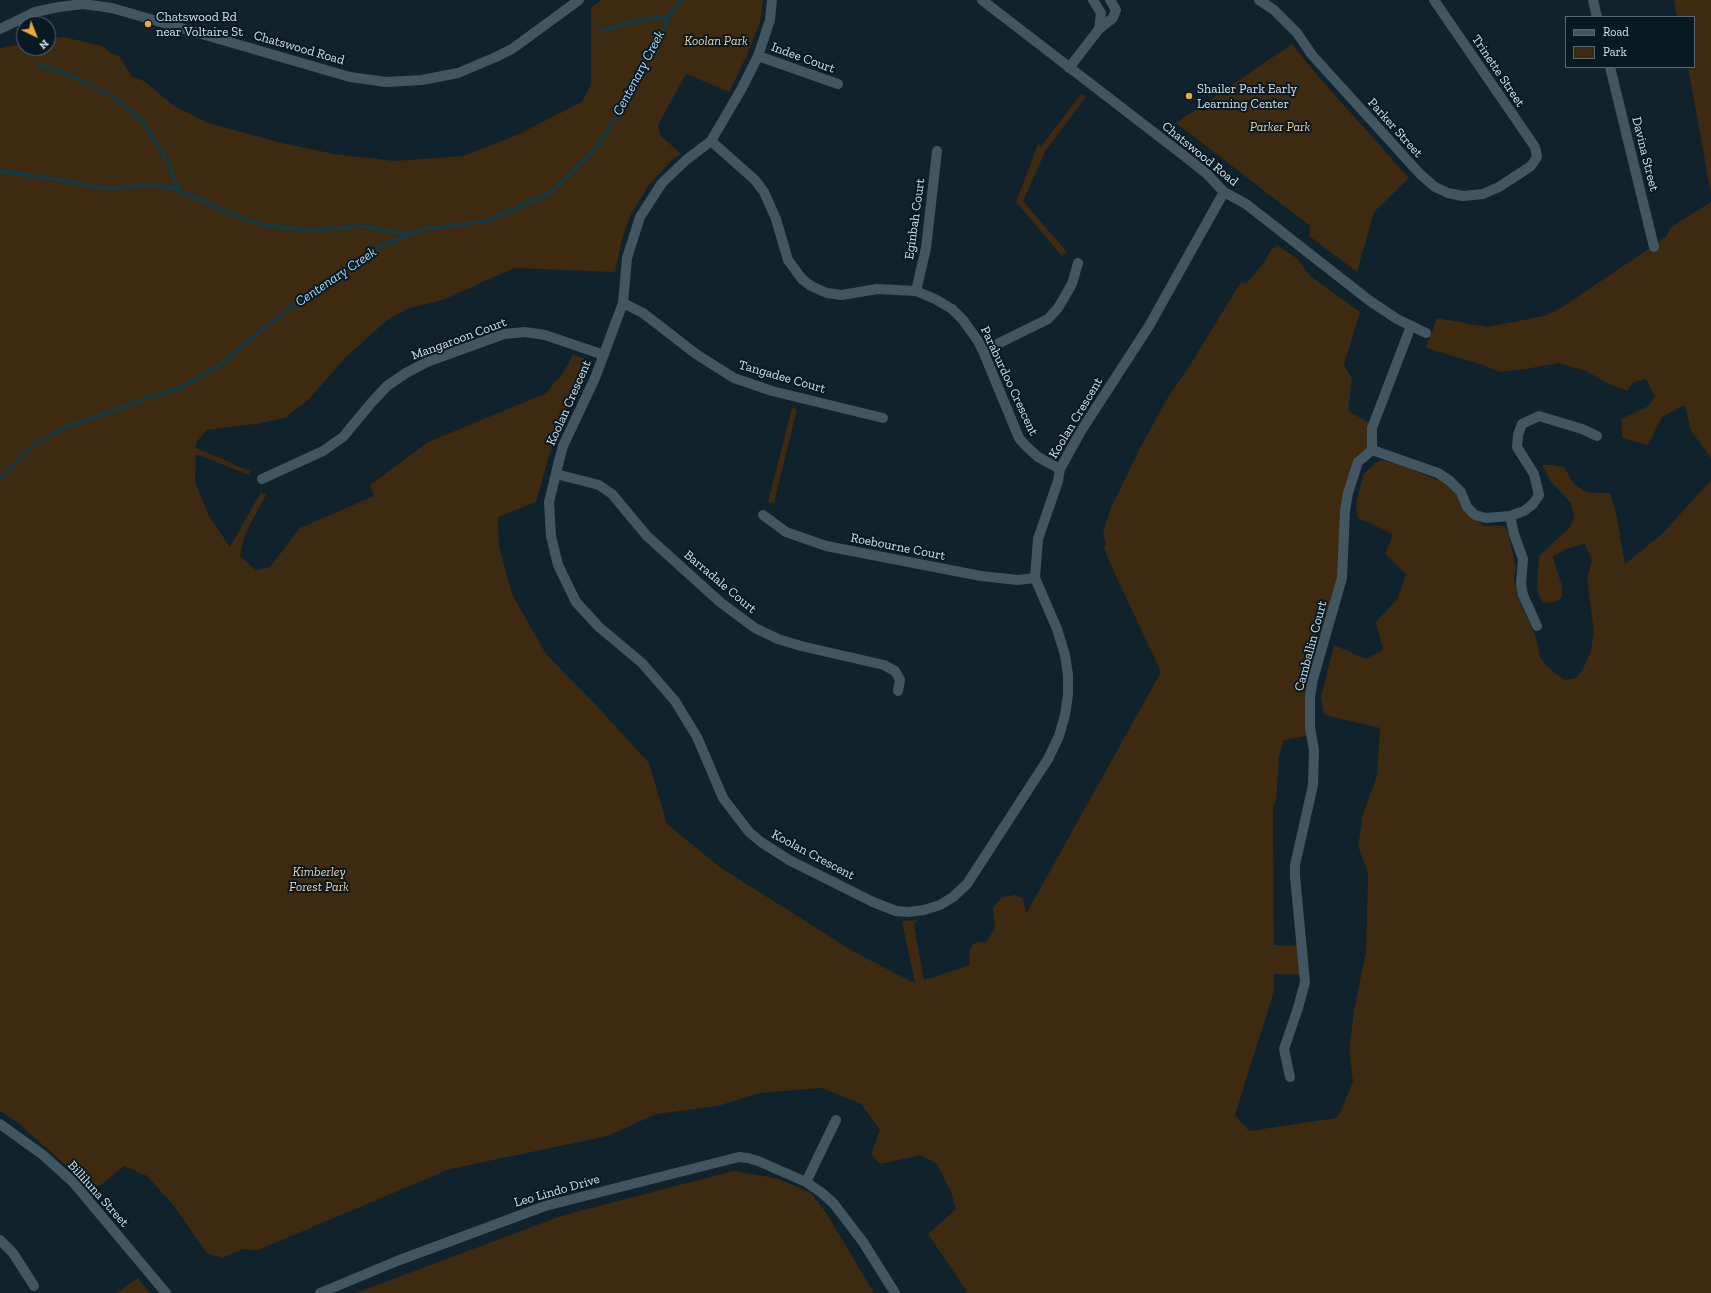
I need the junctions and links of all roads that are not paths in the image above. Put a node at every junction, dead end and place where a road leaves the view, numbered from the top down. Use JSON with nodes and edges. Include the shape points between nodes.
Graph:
{"nodes":[{"id":1,"x":579,"y":0,"type":"edge"},
{"id":2,"x":772,"y":0,"type":"edge"},
{"id":3,"x":982,"y":0,"type":"edge"},
{"id":4,"x":1093,"y":0,"type":"edge"},
{"id":5,"x":1110,"y":0,"type":"edge"},
{"id":6,"x":1259,"y":0,"type":"edge"},
{"id":7,"x":1434,"y":0,"type":"edge"},
{"id":8,"x":1593,"y":0,"type":"edge"},
{"id":9,"x":58,"y":4,"type":"edge"},
{"id":10,"x":1597,"y":16,"type":"edge"},
{"id":11,"x":0,"y":29,"type":"edge"},
{"id":12,"x":1099,"y":29,"type":"junction"},
{"id":13,"x":758,"y":56,"type":"junction"},
{"id":14,"x":1069,"y":68,"type":"junction"},
{"id":15,"x":1610,"y":68,"type":"edge"},
{"id":16,"x":838,"y":84,"type":"dead end"},
{"id":17,"x":710,"y":141,"type":"junction"},
{"id":18,"x":937,"y":151,"type":"dead end"},
{"id":19,"x":1537,"y":157,"type":"joint"},
{"id":20,"x":1224,"y":192,"type":"junction"},
{"id":21,"x":1654,"y":248,"type":"dead end"},
{"id":22,"x":1078,"y":263,"type":"dead end"},
{"id":23,"x":916,"y":291,"type":"junction"},
{"id":24,"x":623,"y":303,"type":"junction"},
{"id":25,"x":1411,"y":326,"type":"junction"},
{"id":26,"x":1426,"y":333,"type":"dead end"},
{"id":27,"x":983,"y":352,"type":"junction"},
{"id":28,"x":604,"y":355,"type":"junction"},
{"id":29,"x":883,"y":418,"type":"dead end"},
{"id":30,"x":1597,"y":436,"type":"dead end"},
{"id":31,"x":1372,"y":450,"type":"junction"},
{"id":32,"x":1060,"y":469,"type":"junction"},
{"id":33,"x":556,"y":474,"type":"junction"},
{"id":34,"x":262,"y":479,"type":"dead end"},
{"id":35,"x":763,"y":515,"type":"dead end"},
{"id":36,"x":1510,"y":516,"type":"junction"},
{"id":37,"x":1034,"y":578,"type":"junction"},
{"id":38,"x":1536,"y":626,"type":"dead end"},
{"id":39,"x":898,"y":691,"type":"dead end"},
{"id":40,"x":1290,"y":1077,"type":"dead end"},
{"id":41,"x":836,"y":1120,"type":"dead end"},
{"id":42,"x":0,"y":1124,"type":"edge"},
{"id":43,"x":806,"y":1182,"type":"junction"},
{"id":44,"x":0,"y":1240,"type":"edge"},
{"id":45,"x":34,"y":1286,"type":"dead end"},
{"id":46,"x":166,"y":1293,"type":"edge"},
{"id":47,"x":320,"y":1293,"type":"edge"},
{"id":48,"x":895,"y":1293,"type":"edge"}],
"edges":[{"from":1,"to":9,"type":"street","name":"Chatswood Road","via":[[512,49],[478,66],[422,80],[386,82],[350,77],[112,8]]},
{"from":2,"to":13,"type":"street","name":"Koolan Crescent","via":[[770,20]]},
{"from":3,"to":14,"type":"street","name":"Chatswood Road"},
{"from":4,"to":12,"type":"street","via":[[1101,13]]},
{"from":5,"to":12,"type":"street","via":[[1116,8],[1116,14],[1110,22]]},
{"from":6,"to":19,"type":"street","name":"Parker Street","via":[[1274,10],[1297,33],[1312,55],[1420,174],[1435,187],[1463,196],[1483,194],[1499,187],[1531,166]]},
{"from":7,"to":19,"type":"street","name":"Trinette Street","via":[[1534,147]]},
{"from":8,"to":10,"type":"street"},
{"from":9,"to":11,"type":"street","name":"Chatswood Road"},
{"from":12,"to":14,"type":"street"},
{"from":13,"to":16,"type":"street","name":"Indee Court"},
{"from":13,"to":17,"type":"street","name":"Koolan Crescent"},
{"from":14,"to":20,"type":"street","name":"Chatswood Road","via":[[1207,174]]},
{"from":15,"to":21,"type":"street","name":"Davina Street"},
{"from":17,"to":23,"type":"street","name":"Paraburdoo Crescent","via":[[755,180],[764,192],[776,219],[788,260],[802,279],[811,286],[827,293],[842,295],[877,289]]},
{"from":17,"to":24,"type":"street","name":"Koolan Crescent","via":[[662,183],[640,217],[627,258]]},
{"from":18,"to":23,"type":"street","name":"Eginbah Court","via":[[926,248]]},
{"from":20,"to":25,"type":"street","name":"Chatswood Road","via":[[1246,204],[1370,301]]},
{"from":20,"to":32,"type":"street","name":"Koolan Crescent","via":[[1149,326],[1081,431]]},
{"from":22,"to":27,"type":"street","via":[[1072,284],[1058,308],[1048,319]]},
{"from":23,"to":27,"type":"street","name":"Paraburdoo Crescent","via":[[952,309],[970,329]]},
{"from":24,"to":28,"type":"street","name":"Koolan Crescent"},
{"from":24,"to":29,"type":"street","name":"Tangadee Court","via":[[643,313],[696,354],[734,378],[772,391]]},
{"from":25,"to":26,"type":"street","name":"Chatswood Road"},
{"from":25,"to":31,"type":"street","via":[[1372,428]]},
{"from":27,"to":32,"type":"street","name":"Paraburdoo Crescent","via":[[1019,438],[1038,457]]},
{"from":28,"to":33,"type":"street","name":"Koolan Crescent","via":[[563,446]]},
{"from":28,"to":34,"type":"street","name":"Mangaroon Court","via":[[545,335],[525,332],[504,334],[427,362],[406,373],[372,402],[344,437],[309,459]]},
{"from":30,"to":36,"type":"street","via":[[1539,416],[1522,424],[1517,446],[1534,474],[1539,495],[1524,511]]},
{"from":31,"to":36,"type":"street","via":[[1438,473],[1461,492],[1467,507],[1475,515],[1486,518]]},
{"from":31,"to":40,"type":"street","name":"Camballin Court","via":[[1358,462],[1348,493],[1342,578],[1310,697],[1310,728],[1314,750],[1313,785],[1295,865],[1305,982],[1284,1049]]},
{"from":32,"to":37,"type":"street","name":"Koolan Crescent","via":[[1038,539]]},
{"from":33,"to":37,"type":"street","name":"Koolan Crescent","via":[[549,502],[551,536],[558,565],[576,602],[599,627],[642,663],[675,702],[697,737],[723,798],[738,820],[761,842],[789,860],[896,911],[924,910],[940,905],[967,884],[1048,759],[1059,736],[1068,695],[1065,655],[1058,629]]},
{"from":33,"to":39,"type":"street","name":"Barradale Court","via":[[599,485],[612,494],[647,536],[720,602],[755,628],[801,646],[884,665],[895,671],[900,680]]},
{"from":35,"to":37,"type":"street","name":"Roebourne Court","via":[[786,532],[826,546],[981,576],[1018,580]]},
{"from":36,"to":38,"type":"street","via":[[1523,559],[1523,595]]},
{"from":41,"to":43,"type":"street"},
{"from":42,"to":46,"type":"street","name":"Billiluna Street","via":[[43,1155],[73,1182]]},
{"from":43,"to":47,"type":"street","name":"Leo Lindo Drive","via":[[758,1161],[739,1157],[545,1206],[397,1261]]},
{"from":43,"to":48,"type":"street","name":"Leo Lindo Drive","via":[[834,1204],[863,1242]]},
{"from":44,"to":45,"type":"street","via":[[14,1253]]}]}
